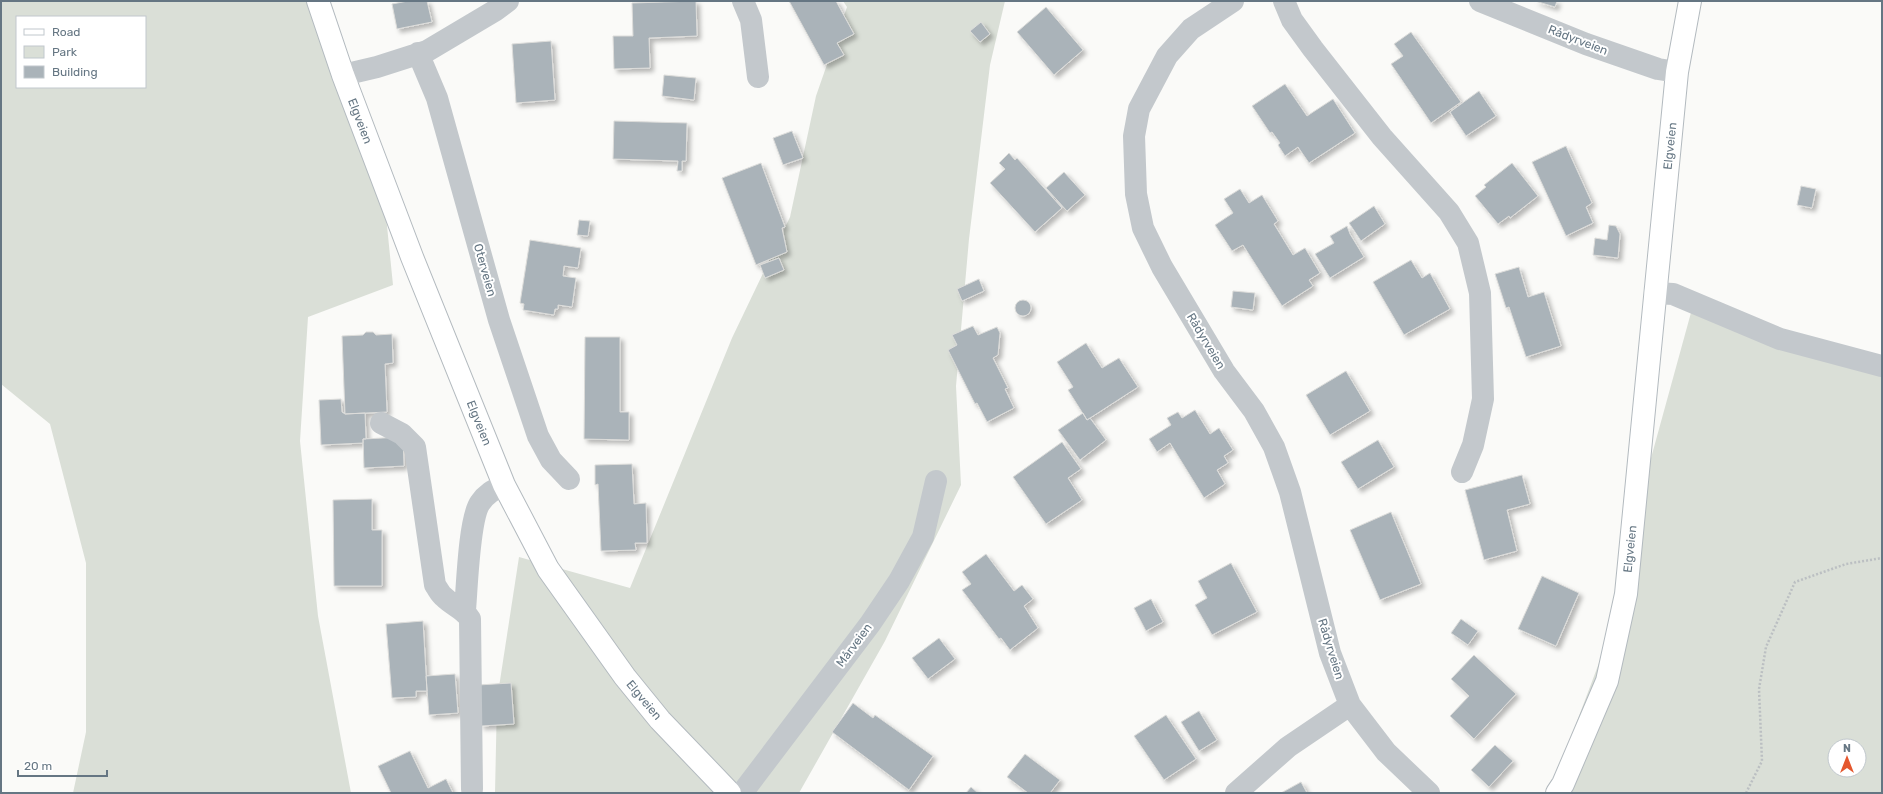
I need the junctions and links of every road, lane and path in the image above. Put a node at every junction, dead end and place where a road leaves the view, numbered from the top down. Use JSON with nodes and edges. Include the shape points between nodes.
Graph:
{"nodes":[{"id":1,"x":318,"y":1,"type":"edge"},
{"id":2,"x":508,"y":1,"type":"edge"},
{"id":3,"x":743,"y":1,"type":"edge"},
{"id":4,"x":1232,"y":1,"type":"edge"},
{"id":5,"x":1284,"y":1,"type":"edge"},
{"id":6,"x":1480,"y":1,"type":"edge"},
{"id":7,"x":1690,"y":1,"type":"edge"},
{"id":8,"x":418,"y":53,"type":"junction"},
{"id":9,"x":1677,"y":72,"type":"junction"},
{"id":10,"x":343,"y":74,"type":"junction"},
{"id":11,"x":758,"y":77,"type":"dead end"},
{"id":12,"x":1655,"y":293,"type":"junction"},
{"id":13,"x":1882,"y":366,"type":"edge"},
{"id":14,"x":381,"y":423,"type":"dead end"},
{"id":15,"x":1462,"y":472,"type":"dead end"},
{"id":16,"x":569,"y":479,"type":"dead end"},
{"id":17,"x":936,"y":481,"type":"dead end"},
{"id":18,"x":504,"y":485,"type":"junction"},
{"id":19,"x":1882,"y":558,"type":"edge"},
{"id":20,"x":464,"y":610,"type":"junction"},
{"id":21,"x":1350,"y":705,"type":"junction"},
{"id":22,"x":472,"y":789,"type":"dead end"},
{"id":23,"x":730,"y":793,"type":"edge"},
{"id":24,"x":742,"y":793,"type":"edge"},
{"id":25,"x":1236,"y":793,"type":"edge"},
{"id":26,"x":1429,"y":793,"type":"edge"},
{"id":27,"x":1557,"y":793,"type":"edge"},
{"id":28,"x":1746,"y":793,"type":"edge"}],
"edges":[{"from":1,"to":10,"type":"main road","name":"Elgveien"},
{"from":2,"to":8,"type":"street","via":[[427,51]]},
{"from":3,"to":11,"type":"street","via":[[751,20]]},
{"from":4,"to":21,"type":"street","name":"Rådyrveien","via":[[1191,29],[1167,56],[1139,109],[1134,136],[1136,194],[1143,228],[1162,267],[1224,371],[1254,411],[1274,447],[1290,492],[1330,653]]},
{"from":5,"to":15,"type":"street","via":[[1292,20],[1313,49],[1382,137],[1449,212],[1468,243],[1480,293],[1483,399],[1473,445]]},
{"from":6,"to":9,"type":"street","name":"Rådyrveien","via":[[1586,44],[1658,69]]},
{"from":7,"to":9,"type":"main road","name":"Elgveien"},
{"from":8,"to":10,"type":"street","via":[[377,67]]},
{"from":8,"to":16,"type":"street","name":"Oterveien","via":[[437,98],[499,320],[538,436],[551,460]]},
{"from":9,"to":12,"type":"main road","name":"Elgveien"},
{"from":10,"to":18,"type":"main road","name":"Elgveien","via":[[415,265]]},
{"from":12,"to":13,"type":"street","via":[[1673,294],[1780,340]]},
{"from":12,"to":27,"type":"main road","name":"Elgveien","via":[[1626,594],[1607,681]]},
{"from":14,"to":20,"type":"street","via":[[402,434],[414,447],[435,584],[443,596]]},
{"from":17,"to":24,"type":"street","name":"Mårveien","via":[[923,537],[898,580],[870,624]]},
{"from":18,"to":20,"type":"street","via":[[490,491],[479,504],[473,522]]},
{"from":18,"to":23,"type":"main road","name":"Elgveien","via":[[548,569],[625,677],[660,720]]},
{"from":19,"to":28,"type":"path","via":[[1846,564],[1795,582],[1766,647],[1760,689],[1762,762]]},
{"from":20,"to":22,"type":"street","via":[[470,619]]},
{"from":21,"to":25,"type":"street","via":[[1288,747]]},
{"from":21,"to":26,"type":"street","name":"Rådyrveien","via":[[1386,752]]}]}
